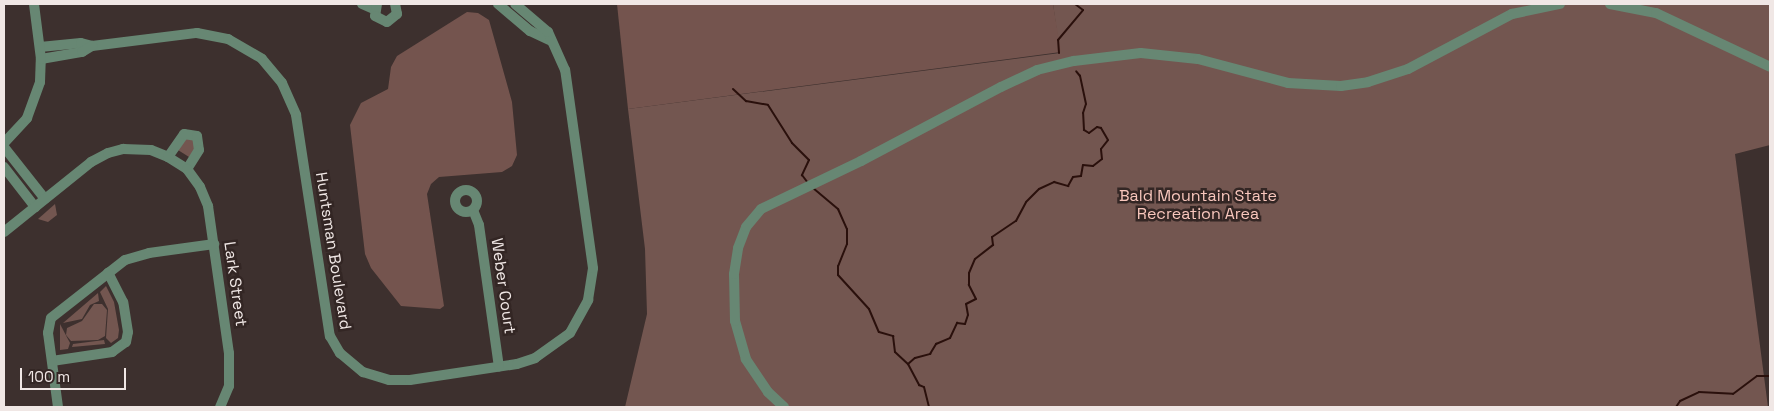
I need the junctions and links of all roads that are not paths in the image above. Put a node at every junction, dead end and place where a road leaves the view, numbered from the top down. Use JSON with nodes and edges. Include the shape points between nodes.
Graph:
{"nodes":[{"id":1,"x":34,"y":4,"type":"edge"},
{"id":2,"x":362,"y":4,"type":"edge"},
{"id":3,"x":394,"y":4,"type":"edge"},
{"id":4,"x":500,"y":4,"type":"edge"},
{"id":5,"x":516,"y":4,"type":"edge"},
{"id":6,"x":1560,"y":4,"type":"edge"},
{"id":7,"x":1610,"y":4,"type":"edge"},
{"id":8,"x":376,"y":6,"type":"edge"},
{"id":9,"x":509,"y":14,"type":"junction"},
{"id":10,"x":551,"y":40,"type":"junction"},
{"id":11,"x":92,"y":46,"type":"junction"},
{"id":12,"x":40,"y":47,"type":"junction"},
{"id":13,"x":42,"y":59,"type":"junction"},
{"id":14,"x":1770,"y":67,"type":"edge"},
{"id":15,"x":4,"y":145,"type":"edge"},
{"id":16,"x":168,"y":156,"type":"junction"},
{"id":17,"x":4,"y":167,"type":"edge"},
{"id":18,"x":187,"y":169,"type":"junction"},
{"id":19,"x":45,"y":199,"type":"junction"},
{"id":20,"x":35,"y":207,"type":"junction"},
{"id":21,"x":473,"y":210,"type":"dead end"},
{"id":22,"x":4,"y":232,"type":"edge"},
{"id":23,"x":214,"y":244,"type":"junction"},
{"id":24,"x":108,"y":272,"type":"junction"},
{"id":25,"x":52,"y":360,"type":"junction"},
{"id":26,"x":499,"y":367,"type":"junction"},
{"id":27,"x":58,"y":407,"type":"edge"},
{"id":28,"x":220,"y":407,"type":"edge"},
{"id":29,"x":784,"y":407,"type":"edge"}],
"edges":[{"from":1,"to":12,"type":"street"},
{"from":2,"to":8,"type":"street"},
{"from":3,"to":8,"type":"street","via":[[396,14],[390,21],[377,19]]},
{"from":4,"to":9,"type":"street"},
{"from":5,"to":9,"type":"street"},
{"from":5,"to":10,"type":"street","name":"Huntsman Boulevard","via":[[548,32]]},
{"from":6,"to":29,"type":"street","via":[[1512,14],[1408,69],[1368,82],[1340,86],[1288,84],[1198,59],[1140,53],[1074,61],[1038,70],[861,162],[762,209],[746,227],[738,248],[734,274],[735,321],[746,359],[768,392]]},
{"from":7,"to":14,"type":"street","via":[[1656,13]]},
{"from":9,"to":10,"type":"street","via":[[530,31]]},
{"from":10,"to":26,"type":"street","name":"Huntsman Boulevard","via":[[565,70],[592,258],[592,284],[581,317],[563,340],[535,358]]},
{"from":11,"to":12,"type":"street","name":"Huntsman Boulevard","via":[[80,43]]},
{"from":11,"to":13,"type":"street","name":"Huntsman Boulevard","via":[[82,52]]},
{"from":11,"to":26,"type":"street","name":"Huntsman Boulevard","via":[[197,33],[228,39],[255,53],[277,75],[294,106],[326,323],[340,353],[363,372],[389,380]]},
{"from":12,"to":13,"type":"street"},
{"from":13,"to":15,"type":"street","via":[[32,110]]},
{"from":15,"to":19,"type":"street"},
{"from":16,"to":18,"type":"street","name":"Lark Street"},
{"from":16,"to":18,"type":"street","via":[[180,137],[189,133],[197,136],[198,150]]},
{"from":16,"to":19,"type":"street","name":"Lark Street","via":[[142,149],[108,154],[92,162]]},
{"from":17,"to":20,"type":"street"},
{"from":18,"to":23,"type":"street","name":"Lark Street","via":[[206,200]]},
{"from":19,"to":20,"type":"street","name":"Lark Street"},
{"from":20,"to":22,"type":"street","name":"Lark Street"},
{"from":21,"to":26,"type":"street","name":"Weber Court","via":[[479,225]]},
{"from":23,"to":24,"type":"street","via":[[141,254]]},
{"from":23,"to":28,"type":"street","name":"Lark Street","via":[[231,370],[229,386]]},
{"from":24,"to":25,"type":"street","via":[[52,318],[48,333]]},
{"from":24,"to":25,"type":"street","via":[[124,302],[126,342],[112,352]]},
{"from":25,"to":27,"type":"street"}]}
